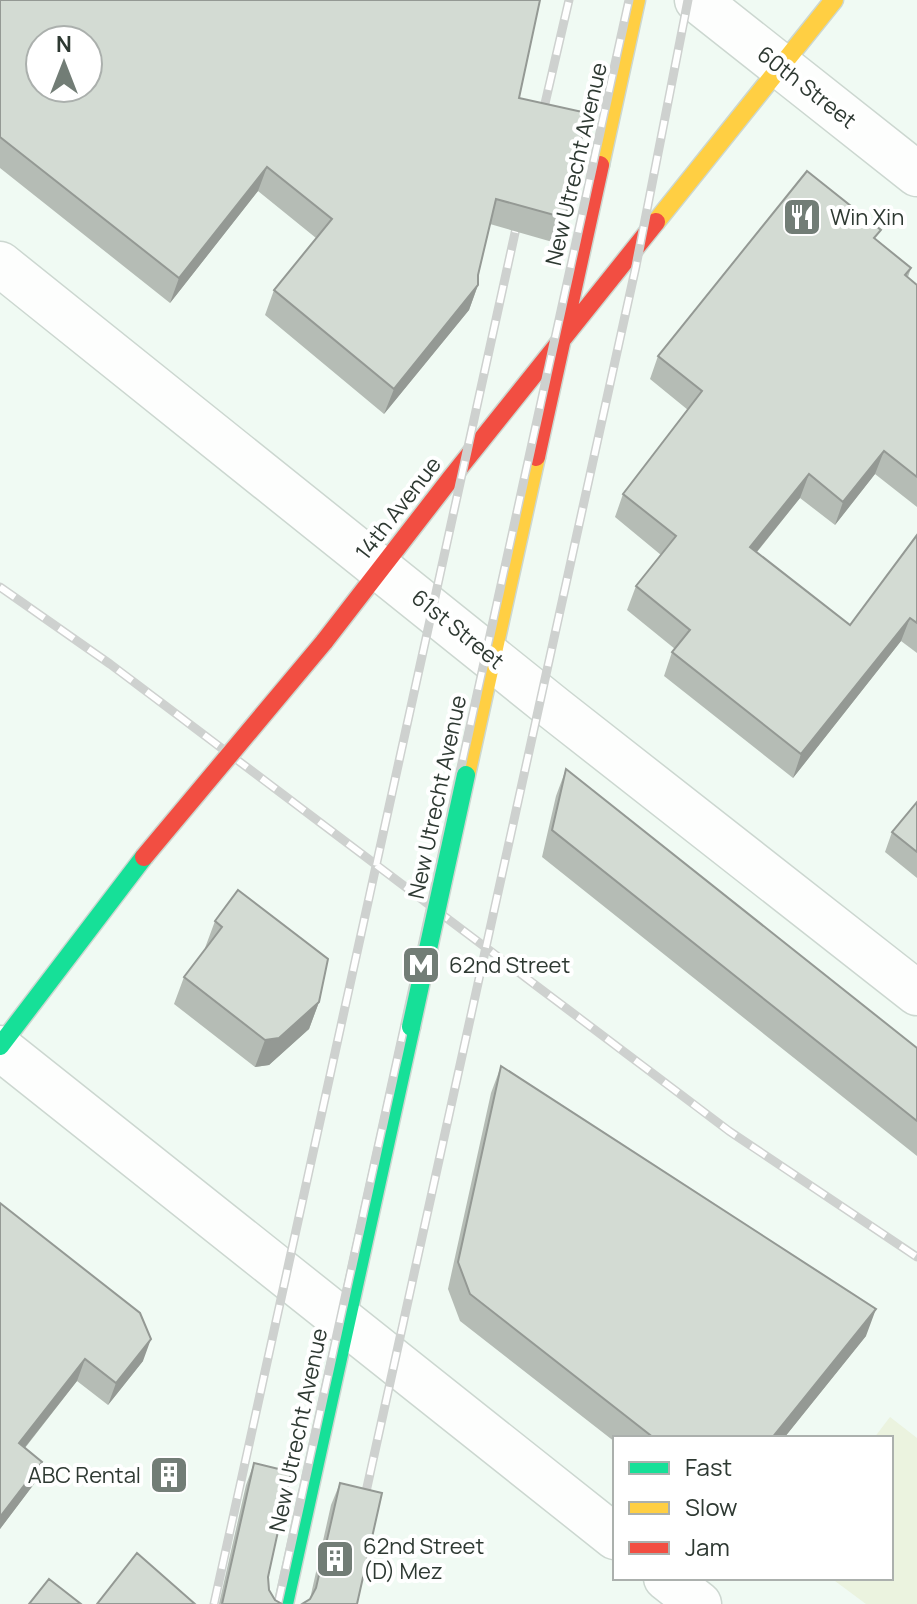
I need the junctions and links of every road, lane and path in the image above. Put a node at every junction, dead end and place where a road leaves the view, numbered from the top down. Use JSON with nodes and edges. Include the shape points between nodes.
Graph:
{"nodes":[{"id":1,"x":636,"y":0,"type":"edge"},
{"id":2,"x":697,"y":0,"type":"edge"},
{"id":3,"x":834,"y":0,"type":"edge"},
{"id":4,"x":781,"y":67,"type":"junction"},
{"id":5,"x":917,"y":174,"type":"edge"},
{"id":6,"x":0,"y":264,"type":"edge"},
{"id":7,"x":561,"y":342,"type":"junction"},
{"id":8,"x":381,"y":568,"type":"junction"},
{"id":9,"x":492,"y":657,"type":"junction"},
{"id":10,"x":917,"y":993,"type":"edge"},
{"id":11,"x":0,"y":1047,"type":"edge"},
{"id":12,"x":346,"y":1323,"type":"junction"},
{"id":13,"x":613,"y":1535,"type":"edge"},
{"id":14,"x":669,"y":1580,"type":"edge"},
{"id":15,"x":284,"y":1604,"type":"edge"},
{"id":16,"x":699,"y":1604,"type":"edge"}],
"edges":[{"from":1,"to":7,"type":"street","name":"New Utrecht Avenue"},
{"from":2,"to":4,"type":"street","name":"60th Street"},
{"from":3,"to":4,"type":"street","name":"14th Avenue"},
{"from":4,"to":5,"type":"street","name":"60th Street"},
{"from":4,"to":7,"type":"street","name":"14th Avenue"},
{"from":6,"to":8,"type":"street","name":"61st Street"},
{"from":7,"to":8,"type":"street","name":"14th Avenue"},
{"from":7,"to":9,"type":"street","name":"New Utrecht Avenue"},
{"from":8,"to":9,"type":"street","name":"61st Street"},
{"from":8,"to":11,"type":"street","name":"14th Avenue","bridge":true,"via":[[144,857]]},
{"from":9,"to":10,"type":"street","name":"61st Street"},
{"from":9,"to":12,"type":"street","name":"New Utrecht Avenue","bridge":true},
{"from":11,"to":12,"type":"street"},
{"from":12,"to":13,"type":"street"},
{"from":12,"to":15,"type":"street","name":"New Utrecht Avenue"},
{"from":14,"to":16,"type":"street"}]}
